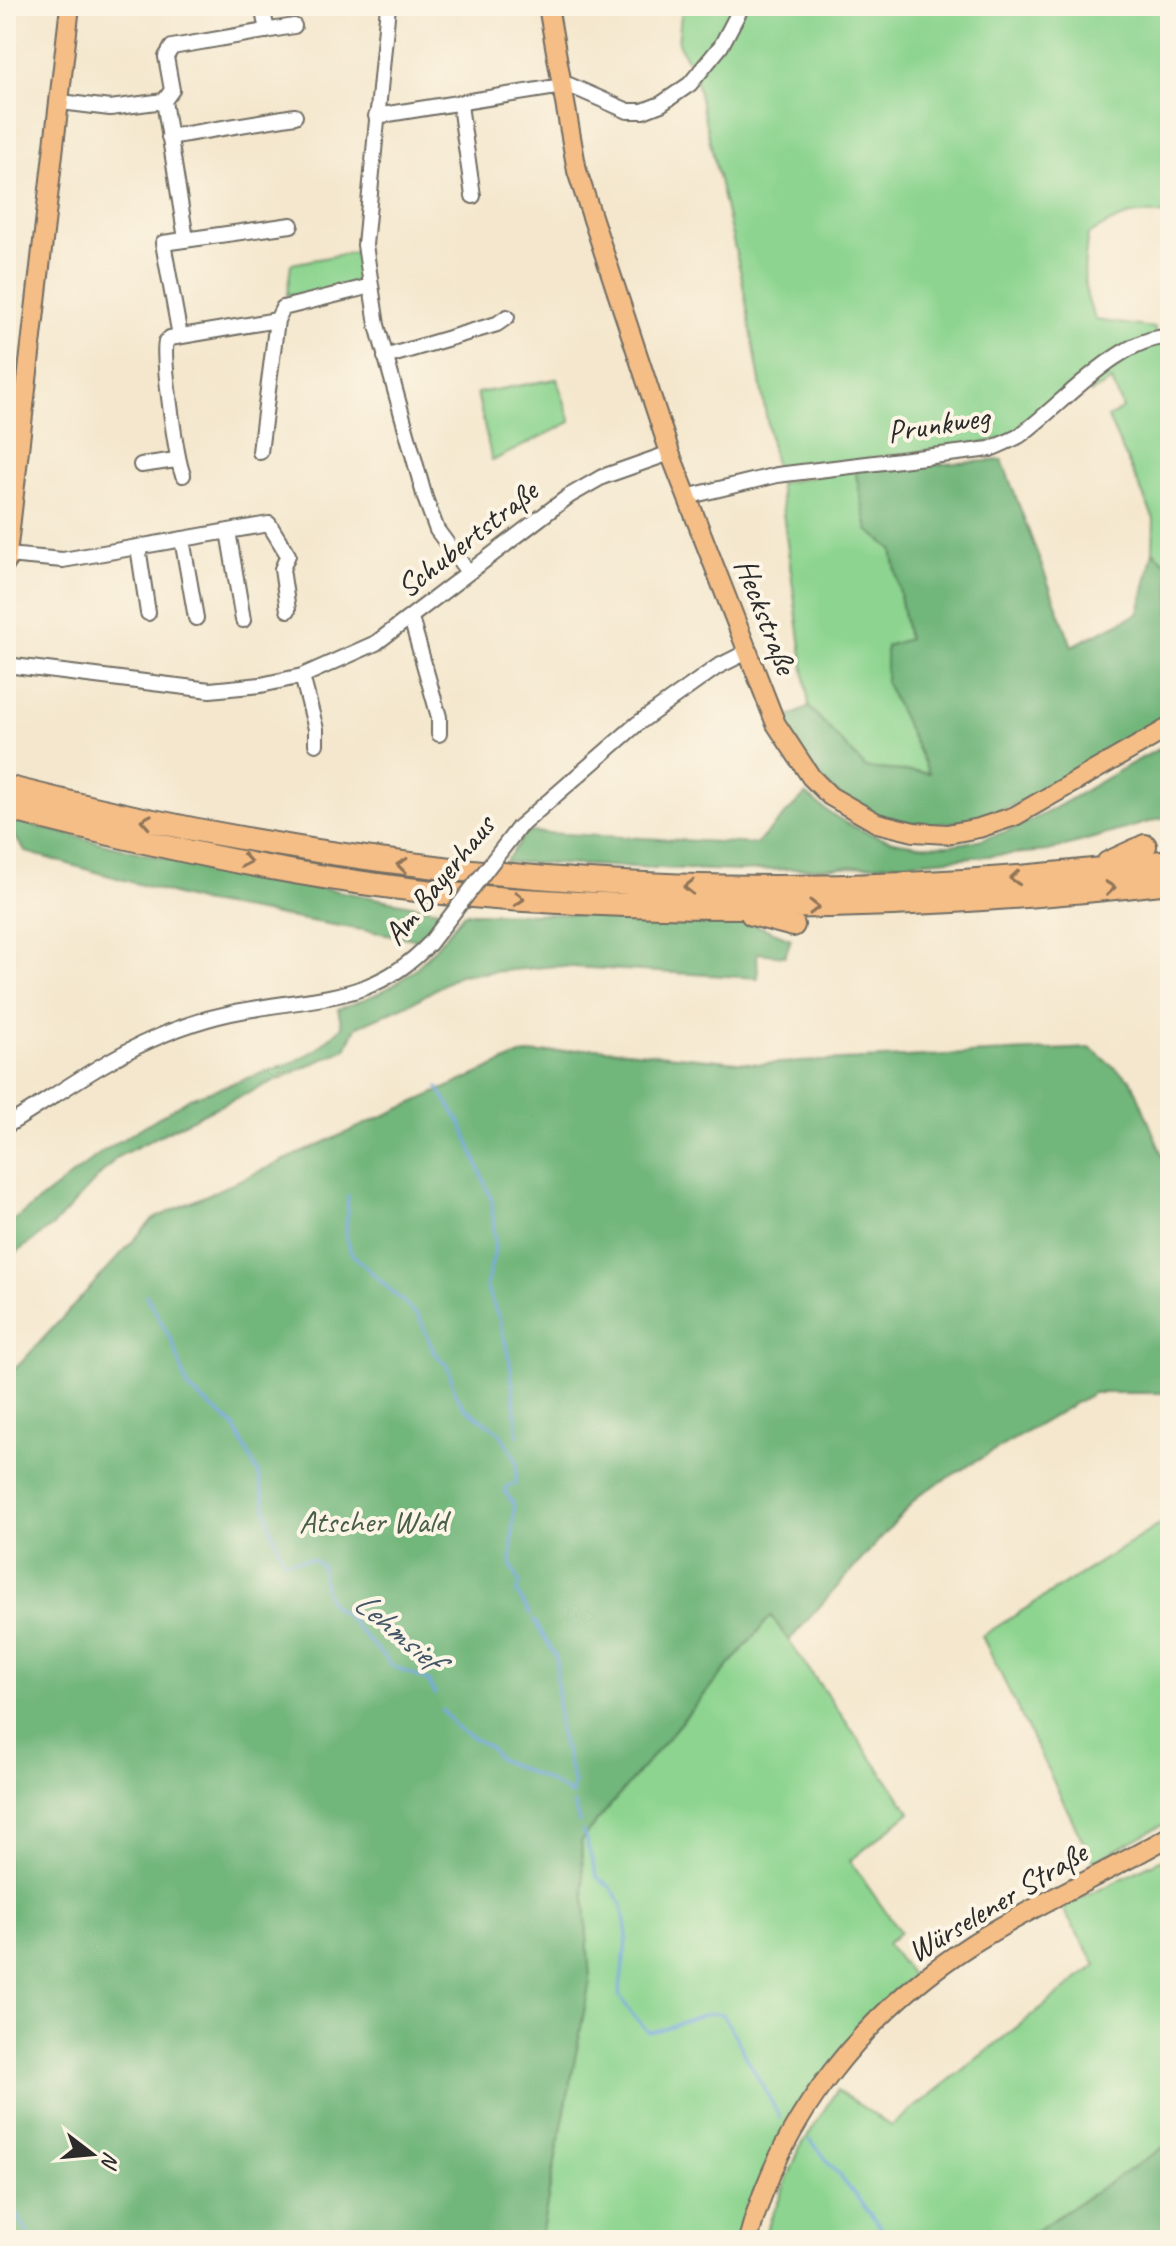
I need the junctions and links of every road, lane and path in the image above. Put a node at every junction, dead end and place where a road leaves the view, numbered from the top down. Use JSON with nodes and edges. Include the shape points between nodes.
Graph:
{"nodes":[{"id":1,"x":70,"y":6,"type":"edge"},
{"id":2,"x":262,"y":6,"type":"edge"},
{"id":3,"x":388,"y":6,"type":"edge"},
{"id":4,"x":548,"y":6,"type":"edge"},
{"id":5,"x":742,"y":6,"type":"edge"},
{"id":6,"x":294,"y":26,"type":"dead end"},
{"id":7,"x":267,"y":31,"type":"junction"},
{"id":8,"x":562,"y":86,"type":"junction"},
{"id":9,"x":164,"y":101,"type":"junction"},
{"id":10,"x":61,"y":102,"type":"junction"},
{"id":11,"x":460,"y":105,"type":"junction"},
{"id":12,"x":295,"y":116,"type":"dead end"},
{"id":13,"x":376,"y":116,"type":"junction"},
{"id":14,"x":169,"y":137,"type":"junction"},
{"id":15,"x":473,"y":196,"type":"dead end"},
{"id":16,"x":291,"y":225,"type":"dead end"},
{"id":17,"x":186,"y":239,"type":"junction"},
{"id":18,"x":371,"y":286,"type":"junction"},
{"id":19,"x":507,"y":317,"type":"dead end"},
{"id":20,"x":277,"y":320,"type":"junction"},
{"id":21,"x":180,"y":336,"type":"junction"},
{"id":22,"x":1170,"y":337,"type":"edge"},
{"id":23,"x":385,"y":357,"type":"junction"},
{"id":24,"x":260,"y":452,"type":"dead end"},
{"id":25,"x":670,"y":453,"type":"junction"},
{"id":26,"x":176,"y":460,"type":"junction"},
{"id":27,"x":141,"y":465,"type":"dead end"},
{"id":28,"x":183,"y":475,"type":"dead end"},
{"id":29,"x":686,"y":497,"type":"junction"},
{"id":30,"x":228,"y":531,"type":"junction"},
{"id":31,"x":182,"y":539,"type":"junction"},
{"id":32,"x":138,"y":547,"type":"junction"},
{"id":33,"x":7,"y":555,"type":"edge"},
{"id":34,"x":6,"y":563,"type":"edge"},
{"id":35,"x":468,"y":572,"type":"junction"},
{"id":36,"x":288,"y":610,"type":"dead end"},
{"id":37,"x":148,"y":613,"type":"dead end"},
{"id":38,"x":196,"y":618,"type":"dead end"},
{"id":39,"x":411,"y":618,"type":"junction"},
{"id":40,"x":243,"y":620,"type":"dead end"},
{"id":41,"x":747,"y":652,"type":"junction"},
{"id":42,"x":6,"y":665,"type":"edge"},
{"id":43,"x":302,"y":676,"type":"junction"},
{"id":44,"x":1170,"y":727,"type":"edge"},
{"id":45,"x":439,"y":734,"type":"dead end"},
{"id":46,"x":316,"y":744,"type":"dead end"},
{"id":47,"x":6,"y":787,"type":"edge"},
{"id":48,"x":6,"y":808,"type":"edge"},
{"id":49,"x":1145,"y":846,"type":"dead end"},
{"id":50,"x":1170,"y":861,"type":"edge"},
{"id":51,"x":1093,"y":871,"type":"junction"},
{"id":52,"x":1170,"y":882,"type":"edge"},
{"id":53,"x":1022,"y":898,"type":"junction"},
{"id":54,"x":736,"y":907,"type":"junction"},
{"id":55,"x":967,"y":919,"type":"dead end"},
{"id":56,"x":793,"y":925,"type":"dead end"},
{"id":57,"x":6,"y":1126,"type":"edge"},
{"id":58,"x":1170,"y":1836,"type":"edge"},
{"id":59,"x":748,"y":2240,"type":"edge"}],
"edges":[{"from":1,"to":10,"type":"main road"},
{"from":2,"to":7,"type":"street"},
{"from":3,"to":13,"type":"street"},
{"from":4,"to":8,"type":"main road","name":"Heckstraße"},
{"from":5,"to":8,"type":"street","via":[[721,46],[690,84],[661,104],[628,111]]},
{"from":6,"to":7,"type":"street"},
{"from":7,"to":9,"type":"street","via":[[167,50],[172,90]]},
{"from":8,"to":11,"type":"street"},
{"from":8,"to":25,"type":"main road","name":"Heckstraße","via":[[589,214]]},
{"from":9,"to":10,"type":"street","via":[[110,108]]},
{"from":9,"to":14,"type":"street"},
{"from":10,"to":33,"type":"main road"},
{"from":11,"to":13,"type":"street"},
{"from":11,"to":15,"type":"street"},
{"from":12,"to":14,"type":"street"},
{"from":13,"to":18,"type":"street","via":[[365,245]]},
{"from":14,"to":17,"type":"street"},
{"from":16,"to":17,"type":"street"},
{"from":17,"to":21,"type":"street","via":[[163,243]]},
{"from":18,"to":20,"type":"street","via":[[283,308]]},
{"from":18,"to":23,"type":"street"},
{"from":19,"to":23,"type":"street"},
{"from":20,"to":21,"type":"street"},
{"from":20,"to":24,"type":"street"},
{"from":21,"to":26,"type":"street","via":[[170,338],[164,348]]},
{"from":22,"to":29,"type":"street","name":"Prunkweg","via":[[1144,341],[1121,354],[1016,437],[990,449],[777,475]]},
{"from":23,"to":35,"type":"street","via":[[437,530]]},
{"from":25,"to":29,"type":"main road","name":"Heckstraße"},
{"from":25,"to":35,"type":"street","name":"Schubertstraße","via":[[602,477],[569,496]]},
{"from":26,"to":27,"type":"street"},
{"from":26,"to":28,"type":"street"},
{"from":29,"to":41,"type":"main road","name":"Heckstraße"},
{"from":30,"to":31,"type":"street"},
{"from":30,"to":36,"type":"street","via":[[269,524],[288,555],[282,569]]},
{"from":30,"to":40,"type":"street"},
{"from":31,"to":32,"type":"street"},
{"from":31,"to":38,"type":"street"},
{"from":32,"to":33,"type":"street","via":[[63,560]]},
{"from":32,"to":37,"type":"street"},
{"from":33,"to":34,"type":"main road"},
{"from":35,"to":39,"type":"street","name":"Schubertstraße"},
{"from":39,"to":43,"type":"street","name":"Schubertstraße","via":[[364,649]]},
{"from":39,"to":45,"type":"street"},
{"from":41,"to":44,"type":"main road","name":"Heckstraße","via":[[776,724],[811,777],[854,812],[914,832],[947,834],[1015,816]]},
{"from":41,"to":57,"type":"street","name":"Am Bayerhaus","bridge":true,"via":[[637,724],[519,827],[408,966],[345,996],[255,1008],[152,1039]]},
{"from":42,"to":43,"type":"street","name":"Schubertstraße","via":[[210,690]]},
{"from":43,"to":46,"type":"street"},
{"from":51,"to":47,"type":"highway","one_way":true,"via":[[859,887],[647,886],[521,879],[354,859],[127,818]]},
{"from":48,"to":54,"type":"highway","one_way":true,"via":[[124,839],[347,879],[521,900]]},
{"from":49,"to":51,"type":"highway"},
{"from":50,"to":51,"type":"highway"},
{"from":53,"to":52,"type":"highway","one_way":true},
{"from":54,"to":53,"type":"highway","one_way":true},
{"from":53,"to":55,"type":"highway"},
{"from":54,"to":56,"type":"highway"},
{"from":58,"to":59,"type":"main road","name":"Würselener Straße","via":[[971,1945],[886,2012],[845,2055],[800,2118],[775,2166]]}]}
